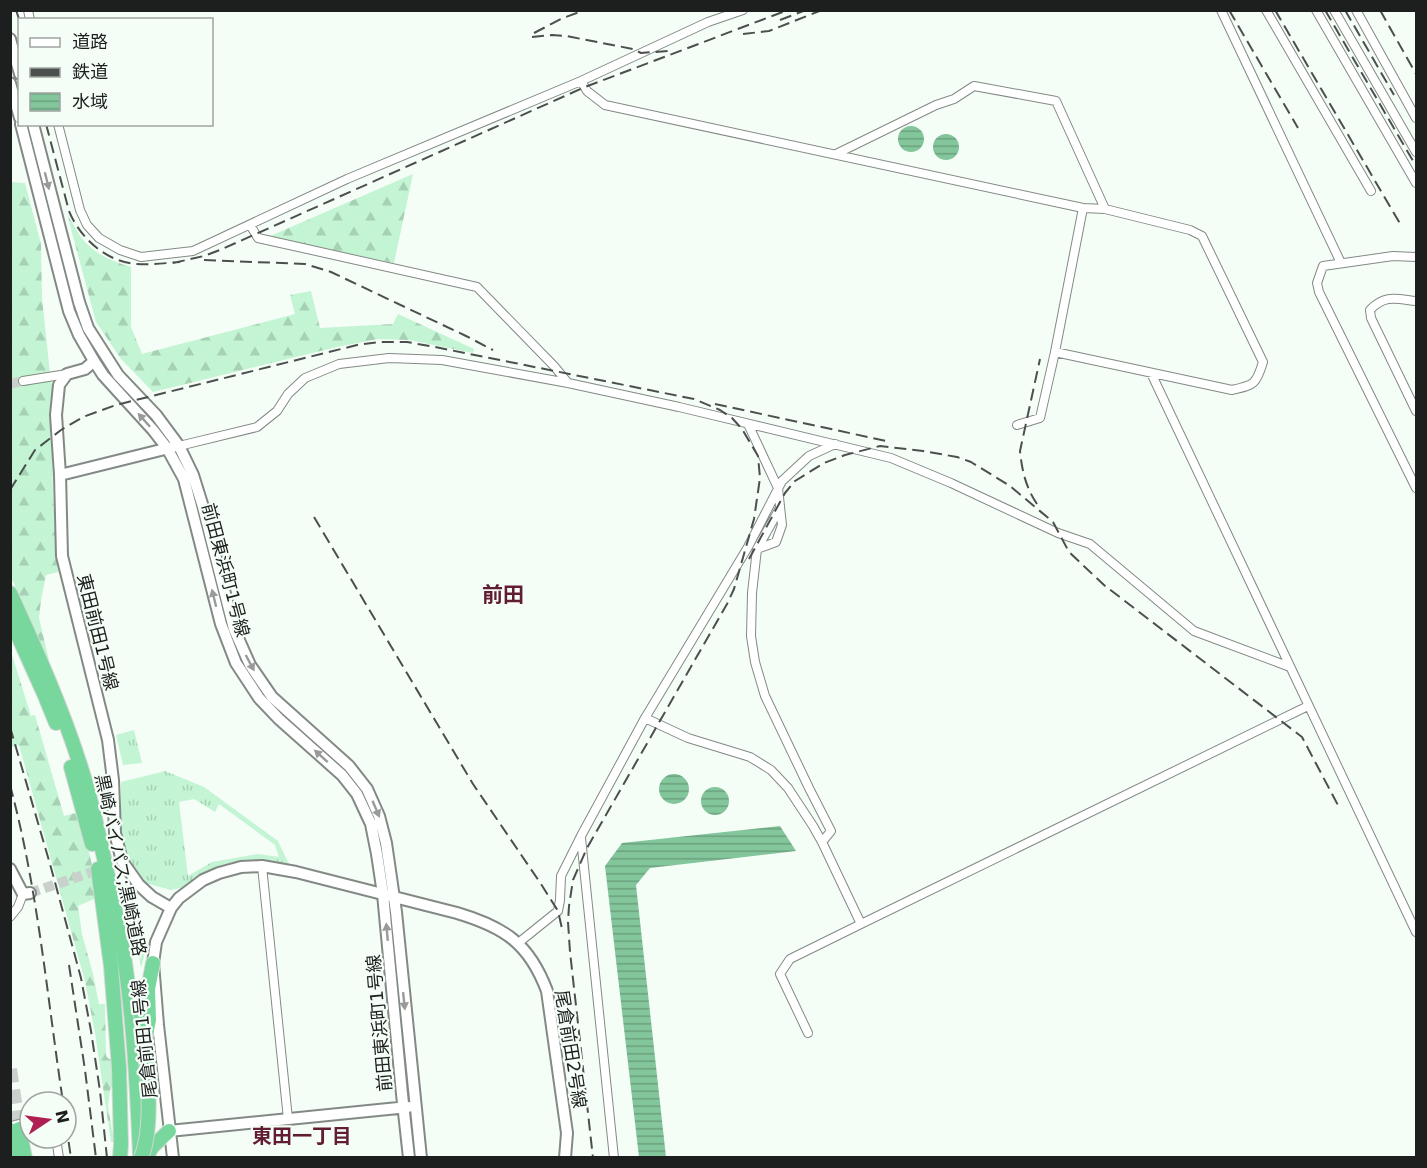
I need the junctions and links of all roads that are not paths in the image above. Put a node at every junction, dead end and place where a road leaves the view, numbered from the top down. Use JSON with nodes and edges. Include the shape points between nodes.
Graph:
{"nodes":[{"id":1,"x":743,"y":10,"type":"edge"},
{"id":2,"x":1221,"y":10,"type":"edge"},
{"id":3,"x":1266,"y":10,"type":"edge"},
{"id":4,"x":1316,"y":10,"type":"edge"},
{"id":5,"x":1334,"y":10,"type":"edge"},
{"id":6,"x":1356,"y":10,"type":"edge"},
{"id":7,"x":10,"y":39,"type":"edge"},
{"id":8,"x":18,"y":67,"type":"edge"},
{"id":9,"x":581,"y":81,"type":"junction"},
{"id":10,"x":10,"y":83,"type":"edge"},
{"id":11,"x":18,"y":111,"type":"edge"},
{"id":12,"x":1416,"y":118,"type":"edge"},
{"id":13,"x":22,"y":126,"type":"edge"},
{"id":14,"x":34,"y":126,"type":"edge"},
{"id":15,"x":59,"y":126,"type":"edge"},
{"id":16,"x":1416,"y":152,"type":"edge"},
{"id":17,"x":836,"y":154,"type":"junction"},
{"id":18,"x":1416,"y":183,"type":"edge"},
{"id":19,"x":1371,"y":191,"type":"dead end"},
{"id":20,"x":1083,"y":208,"type":"junction"},
{"id":21,"x":1106,"y":209,"type":"junction"},
{"id":22,"x":250,"y":225,"type":"junction"},
{"id":23,"x":1416,"y":257,"type":"edge"},
{"id":24,"x":1341,"y":263,"type":"junction"},
{"id":25,"x":1416,"y":302,"type":"edge"},
{"id":26,"x":1055,"y":352,"type":"junction"},
{"id":27,"x":94,"y":361,"type":"junction"},
{"id":28,"x":1151,"y":373,"type":"junction"},
{"id":29,"x":67,"y":374,"type":"junction"},
{"id":30,"x":23,"y":381,"type":"tunnel mouth"},
{"id":31,"x":568,"y":383,"type":"junction"},
{"id":32,"x":1416,"y":411,"type":"edge"},
{"id":33,"x":748,"y":424,"type":"junction"},
{"id":34,"x":1017,"y":425,"type":"dead end"},
{"id":35,"x":835,"y":444,"type":"junction"},
{"id":36,"x":179,"y":446,"type":"junction"},
{"id":37,"x":167,"y":447,"type":"junction"},
{"id":38,"x":60,"y":475,"type":"junction"},
{"id":39,"x":778,"y":488,"type":"junction"},
{"id":40,"x":1416,"y":488,"type":"edge"},
{"id":41,"x":780,"y":508,"type":"junction"},
{"id":42,"x":757,"y":549,"type":"junction"},
{"id":43,"x":10,"y":593,"type":"edge"},
{"id":44,"x":15,"y":616,"type":"edge"},
{"id":45,"x":1290,"y":667,"type":"junction"},
{"id":46,"x":1308,"y":706,"type":"junction"},
{"id":47,"x":645,"y":718,"type":"junction"},
{"id":48,"x":83,"y":772,"type":"junction"},
{"id":49,"x":581,"y":836,"type":"junction"},
{"id":50,"x":822,"y":842,"type":"junction"},
{"id":51,"x":97,"y":863,"type":"junction"},
{"id":52,"x":262,"y":866,"type":"junction"},
{"id":53,"x":10,"y":869,"type":"edge"},
{"id":54,"x":26,"y":893,"type":"joint"},
{"id":55,"x":388,"y":896,"type":"junction"},
{"id":56,"x":171,"y":908,"type":"junction"},
{"id":57,"x":10,"y":917,"type":"edge"},
{"id":58,"x":861,"y":924,"type":"junction"},
{"id":59,"x":1416,"y":932,"type":"edge"},
{"id":60,"x":517,"y":944,"type":"junction"},
{"id":61,"x":153,"y":963,"type":"junction"},
{"id":62,"x":808,"y":1033,"type":"dead end"},
{"id":63,"x":142,"y":1046,"type":"dead end"},
{"id":64,"x":415,"y":1106,"type":"junction"},
{"id":65,"x":404,"y":1108,"type":"junction"},
{"id":66,"x":288,"y":1119,"type":"junction"},
{"id":67,"x":18,"y":1127,"type":"tunnel mouth"},
{"id":68,"x":170,"y":1131,"type":"junction"},
{"id":69,"x":15,"y":1158,"type":"edge"},
{"id":70,"x":121,"y":1158,"type":"edge"},
{"id":71,"x":132,"y":1158,"type":"edge"},
{"id":72,"x":140,"y":1158,"type":"edge"},
{"id":73,"x":146,"y":1158,"type":"edge"},
{"id":74,"x":173,"y":1158,"type":"edge"},
{"id":75,"x":409,"y":1158,"type":"edge"},
{"id":76,"x":421,"y":1158,"type":"edge"},
{"id":77,"x":565,"y":1158,"type":"edge"},
{"id":78,"x":614,"y":1158,"type":"edge"}],
"edges":[{"from":1,"to":9,"type":"street","via":[[708,22]]},
{"from":2,"to":24,"type":"street"},
{"from":3,"to":19,"type":"street"},
{"from":4,"to":18,"type":"street"},
{"from":5,"to":16,"type":"street"},
{"from":6,"to":12,"type":"street"},
{"from":7,"to":8,"type":"street"},
{"from":9,"to":17,"type":"street","via":[[605,105]]},
{"from":9,"to":22,"type":"street","via":[[347,179]]},
{"from":10,"to":11,"type":"street"},
{"from":13,"to":27,"type":"street","name":"前田東浜町1号線","via":[[69,311]]},
{"from":14,"to":36,"type":"street","name":"前田東浜町1号線","one_way":true,"via":[[88,328],[118,375]]},
{"from":15,"to":22,"type":"street","via":[[87,225],[99,238],[120,250],[141,257],[193,252]]},
{"from":17,"to":20,"type":"street"},
{"from":17,"to":21,"type":"street","via":[[974,86],[1056,101]]},
{"from":20,"to":21,"type":"street"},
{"from":20,"to":26,"type":"street"},
{"from":21,"to":28,"type":"street","via":[[1202,236],[1263,362],[1259,378],[1249,386],[1232,390]]},
{"from":22,"to":31,"type":"street","via":[[258,238],[477,287]]},
{"from":23,"to":24,"type":"street"},
{"from":24,"to":40,"type":"street","via":[[1323,266],[1317,283],[1319,292]]},
{"from":25,"to":32,"type":"street","via":[[1392,298],[1378,302],[1370,310]]},
{"from":26,"to":28,"type":"street"},
{"from":26,"to":34,"type":"street","via":[[1040,418]]},
{"from":27,"to":29,"type":"street","via":[[85,369]]},
{"from":37,"to":27,"type":"street","name":"前田東浜町1号線","one_way":true},
{"from":28,"to":45,"type":"street"},
{"from":29,"to":30,"type":"street"},
{"from":29,"to":38,"type":"street","name":"東田前田1号線","via":[[58,385]]},
{"from":31,"to":33,"type":"street"},
{"from":31,"to":36,"type":"street","via":[[442,360],[388,358],[339,364],[305,378],[277,411],[257,427]]},
{"from":33,"to":35,"type":"street"},
{"from":33,"to":39,"type":"street"},
{"from":35,"to":39,"type":"street","via":[[809,456]]},
{"from":35,"to":45,"type":"street","via":[[891,458],[1090,544],[1194,631]]},
{"from":36,"to":37,"type":"street"},
{"from":36,"to":55,"type":"street","name":"前田東浜町1号線","one_way":true,"via":[[193,475],[234,629],[250,665],[272,697],[348,766],[367,789],[384,834]]},
{"from":37,"to":38,"type":"street"},
{"from":55,"to":37,"type":"street","name":"前田東浜町1号線","one_way":true,"via":[[371,824],[357,794],[342,775],[259,698],[236,663],[221,624],[184,478]]},
{"from":38,"to":56,"type":"street","name":"東田前田1号線","via":[[62,556],[108,740],[119,863],[152,897]]},
{"from":39,"to":41,"type":"street"},
{"from":39,"to":47,"type":"street","via":[[744,553]]},
{"from":41,"to":42,"type":"street"},
{"from":41,"to":42,"type":"street","via":[[783,525],[776,542]]},
{"from":42,"to":50,"type":"street","via":[[751,636],[755,662],[765,696],[831,831]]},
{"from":43,"to":44,"type":"highway","name":"黒崎バイパス;黒崎道路"},
{"from":44,"to":48,"type":"highway","name":"黒崎バイパス;黒崎道路","via":[[54,693]]},
{"from":44,"to":51,"type":"highway","name":"黒崎バイパス;黒崎道路","via":[[74,774]]},
{"from":45,"to":46,"type":"street"},
{"from":46,"to":58,"type":"street"},
{"from":46,"to":59,"type":"street"},
{"from":47,"to":49,"type":"street"},
{"from":47,"to":50,"type":"street","via":[[688,738],[750,757],[771,770],[788,788]]},
{"from":48,"to":72,"type":"highway","name":"黒崎バイパス;黒崎道路","via":[[124,957],[135,1053]]},
{"from":48,"to":72,"type":"highway","bridge":true,"via":[[124,906],[135,969],[148,1112]]},
{"from":49,"to":60,"type":"street","via":[[561,876],[558,911]]},
{"from":49,"to":78,"type":"street"},
{"from":50,"to":58,"type":"street"},
{"from":51,"to":70,"type":"highway","bridge":true,"via":[[121,1073]]},
{"from":51,"to":71,"type":"highway","name":"黒崎バイパス;黒崎道路","via":[[123,1010]]},
{"from":52,"to":55,"type":"street","name":"尾倉前田1号線"},
{"from":52,"to":56,"type":"street","name":"尾倉前田1号線","via":[[241,867],[203,880]]},
{"from":52,"to":66,"type":"street"},
{"from":53,"to":54,"type":"street"},
{"from":54,"to":57,"type":"street"},
{"from":55,"to":60,"type":"street","name":"尾倉前田2号線","via":[[483,921]]},
{"from":55,"to":64,"type":"street","name":"前田東浜町1号線","one_way":true},
{"from":65,"to":55,"type":"street","name":"前田東浜町1号線","one_way":true},
{"from":56,"to":61,"type":"street","name":"尾倉前田1号線","via":[[156,942]]},
{"from":58,"to":62,"type":"street","via":[[790,959],[780,974]]},
{"from":60,"to":77,"type":"street","name":"尾倉前田2号線","via":[[532,958],[548,991],[567,1133]]},
{"from":61,"to":63,"type":"highway","via":[[148,989],[149,1020]]},
{"from":61,"to":68,"type":"street","name":"尾倉前田1号線"},
{"from":64,"to":65,"type":"street"},
{"from":64,"to":76,"type":"street","name":"前田東浜町1号線"},
{"from":65,"to":66,"type":"street"},
{"from":65,"to":75,"type":"street","name":"前田東浜町1号線"},
{"from":66,"to":68,"type":"street"},
{"from":67,"to":69,"type":"highway"},
{"from":68,"to":73,"type":"highway"},
{"from":68,"to":74,"type":"street","name":"尾倉前田1号線"}]}
